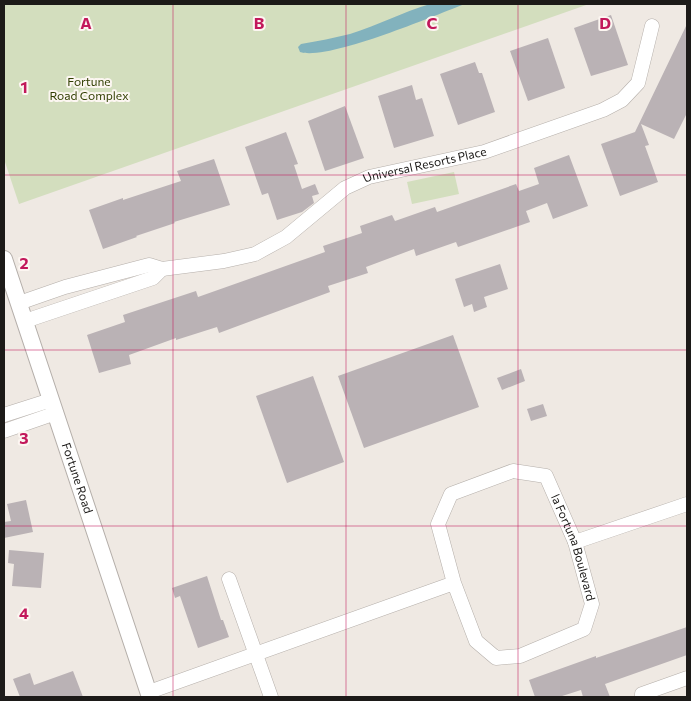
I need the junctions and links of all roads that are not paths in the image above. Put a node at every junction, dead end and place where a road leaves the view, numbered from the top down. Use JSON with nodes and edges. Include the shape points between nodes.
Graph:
{"nodes":[{"id":1,"x":652,"y":26,"type":"dead end"},
{"id":2,"x":4,"y":259,"type":"edge"},
{"id":3,"x":162,"y":269,"type":"junction"},
{"id":4,"x":19,"y":303,"type":"junction"},
{"id":5,"x":25,"y":321,"type":"junction"},
{"id":6,"x":54,"y":406,"type":"junction"},
{"id":7,"x":4,"y":415,"type":"edge"},
{"id":8,"x":4,"y":431,"type":"edge"},
{"id":9,"x":687,"y":504,"type":"edge"},
{"id":10,"x":575,"y":542,"type":"junction"},
{"id":11,"x":229,"y":579,"type":"dead end"},
{"id":12,"x":454,"y":582,"type":"junction"},
{"id":13,"x":256,"y":654,"type":"junction"},
{"id":14,"x":687,"y":678,"type":"edge"},
{"id":15,"x":150,"y":695,"type":"edge"},
{"id":16,"x":271,"y":697,"type":"edge"},
{"id":17,"x":642,"y":697,"type":"edge"}],
"edges":[{"from":1,"to":3,"type":"street","name":"Universal Resorts Place","via":[[638,83],[622,100],[603,110],[484,152],[369,177],[344,188],[286,237],[255,254]]},
{"from":2,"to":4,"type":"street","name":"Fortune Road"},
{"from":3,"to":4,"type":"street","name":"Universal Resorts Place","via":[[149,265],[64,287]]},
{"from":3,"to":5,"type":"street","name":"Universal Resorts Place","via":[[153,278]]},
{"from":4,"to":5,"type":"street","name":"Fortune Road"},
{"from":5,"to":6,"type":"street","name":"Fortune Road"},
{"from":6,"to":7,"type":"street"},
{"from":6,"to":8,"type":"street"},
{"from":6,"to":15,"type":"street","name":"Fortune Road"},
{"from":9,"to":10,"type":"street"},
{"from":10,"to":12,"type":"street","name":"la Fortuna Boulevard","via":[[546,476],[513,471],[451,494],[438,524]]},
{"from":10,"to":12,"type":"street","name":"la Fortuna Boulevard","via":[[592,604],[584,629],[520,656],[496,658],[476,641]]},
{"from":11,"to":13,"type":"street"},
{"from":12,"to":13,"type":"street"},
{"from":13,"to":15,"type":"street"},
{"from":13,"to":16,"type":"street"},
{"from":14,"to":17,"type":"street","via":[[642,694]]}]}
